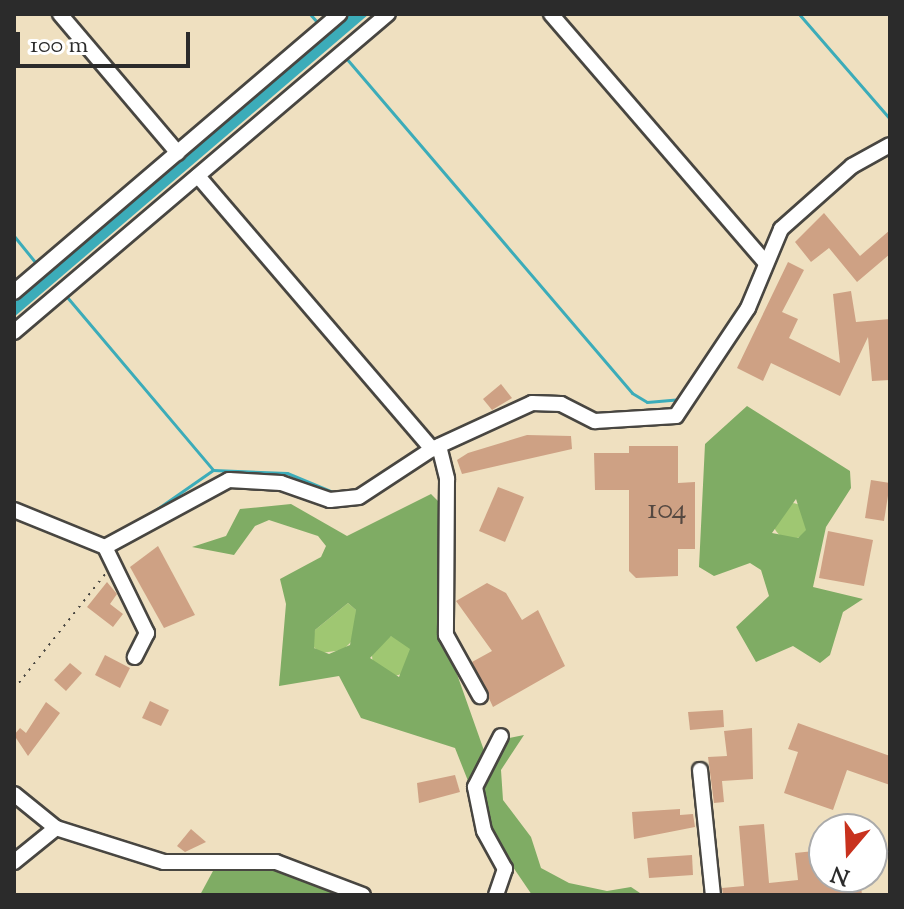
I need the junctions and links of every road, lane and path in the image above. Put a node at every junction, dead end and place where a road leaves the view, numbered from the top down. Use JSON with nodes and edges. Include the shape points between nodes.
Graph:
{"nodes":[{"id":1,"x":60,"y":14,"type":"edge"},
{"id":2,"x":339,"y":14,"type":"edge"},
{"id":3,"x":388,"y":14,"type":"edge"},
{"id":4,"x":551,"y":14,"type":"edge"},
{"id":5,"x":890,"y":145,"type":"edge"},
{"id":6,"x":178,"y":153,"type":"junction"},
{"id":7,"x":198,"y":176,"type":"junction"},
{"id":8,"x":764,"y":261,"type":"junction"},
{"id":9,"x":14,"y":292,"type":"edge"},
{"id":10,"x":14,"y":332,"type":"edge"},
{"id":11,"x":436,"y":447,"type":"junction"},
{"id":12,"x":14,"y":510,"type":"edge"},
{"id":13,"x":105,"y":547,"type":"junction"},
{"id":14,"x":112,"y":565,"type":"junction"},
{"id":15,"x":135,"y":657,"type":"dead end"},
{"id":16,"x":14,"y":689,"type":"edge"},
{"id":17,"x":480,"y":696,"type":"dead end"},
{"id":18,"x":501,"y":736,"type":"dead end"},
{"id":19,"x":700,"y":770,"type":"dead end"},
{"id":20,"x":14,"y":794,"type":"edge"},
{"id":21,"x":56,"y":828,"type":"junction"},
{"id":22,"x":14,"y":862,"type":"edge"},
{"id":23,"x":363,"y":895,"type":"edge"},
{"id":24,"x":496,"y":895,"type":"edge"},
{"id":25,"x":713,"y":895,"type":"edge"}],
"edges":[{"from":1,"to":6,"type":"lane"},
{"from":2,"to":6,"type":"lane"},
{"from":3,"to":7,"type":"lane"},
{"from":4,"to":8,"type":"lane"},
{"from":5,"to":8,"type":"lane","via":[[833,181],[781,229]]},
{"from":6,"to":9,"type":"lane"},
{"from":7,"to":10,"type":"lane"},
{"from":7,"to":11,"type":"lane"},
{"from":8,"to":11,"type":"lane","via":[[748,308],[683,412],[595,421],[544,401]]},
{"from":11,"to":13,"type":"lane","via":[[383,487],[344,500],[281,483],[209,486],[140,534]]},
{"from":11,"to":17,"type":"lane","via":[[447,479],[446,635]]},
{"from":12,"to":13,"type":"lane"},
{"from":13,"to":14,"type":"lane"},
{"from":14,"to":15,"type":"lane","via":[[147,633]]},
{"from":14,"to":16,"type":"path"},
{"from":18,"to":24,"type":"lane","via":[[475,787],[484,831],[505,869]]},
{"from":19,"to":25,"type":"lane"},
{"from":20,"to":21,"type":"lane"},
{"from":21,"to":22,"type":"lane"},
{"from":21,"to":23,"type":"lane","via":[[164,862],[298,866]]}]}
